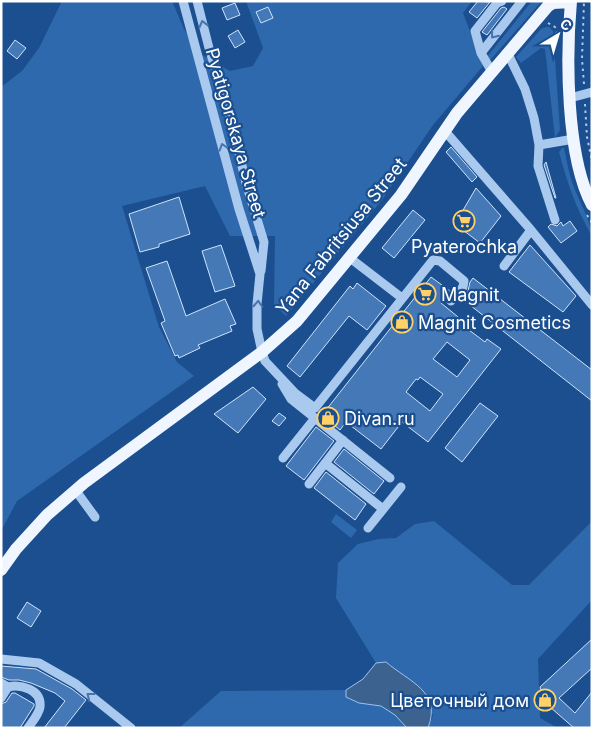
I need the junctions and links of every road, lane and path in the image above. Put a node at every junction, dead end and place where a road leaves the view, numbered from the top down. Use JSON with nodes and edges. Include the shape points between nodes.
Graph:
{"nodes":[{"id":1,"x":183,"y":1,"type":"edge"},
{"id":2,"x":197,"y":1,"type":"edge"},
{"id":3,"x":502,"y":1,"type":"edge"},
{"id":4,"x":522,"y":1,"type":"edge"},
{"id":5,"x":584,"y":1,"type":"edge"},
{"id":6,"x":571,"y":2,"type":"edge"},
{"id":7,"x":545,"y":23,"type":"dead end"},
{"id":8,"x":555,"y":27,"type":"dead end"},
{"id":9,"x":481,"y":53,"type":"junction"},
{"id":10,"x":508,"y":54,"type":"junction"},
{"id":11,"x":492,"y":72,"type":"junction"},
{"id":12,"x":588,"y":93,"type":"edge"},
{"id":13,"x":570,"y":98,"type":"junction"},
{"id":14,"x":444,"y":130,"type":"junction"},
{"id":15,"x":574,"y":140,"type":"junction"},
{"id":16,"x":539,"y":145,"type":"junction"},
{"id":17,"x":592,"y":161,"type":"edge"},
{"id":18,"x":592,"y":205,"type":"edge"},
{"id":19,"x":555,"y":220,"type":"dead end"},
{"id":20,"x":531,"y":230,"type":"junction"},
{"id":21,"x":350,"y":258,"type":"junction"},
{"id":22,"x":504,"y":266,"type":"dead end"},
{"id":23,"x":260,"y":274,"type":"junction"},
{"id":24,"x":402,"y":298,"type":"junction"},
{"id":25,"x":451,"y":301,"type":"dead end"},
{"id":26,"x":592,"y":305,"type":"edge"},
{"id":27,"x":262,"y":352,"type":"junction"},
{"id":28,"x":276,"y":373,"type":"junction"},
{"id":29,"x":315,"y":418,"type":"junction"},
{"id":30,"x":343,"y":440,"type":"junction"},
{"id":31,"x":283,"y":458,"type":"dead end"},
{"id":32,"x":325,"y":463,"type":"junction"},
{"id":33,"x":390,"y":478,"type":"dead end"},
{"id":34,"x":309,"y":484,"type":"dead end"},
{"id":35,"x":401,"y":487,"type":"dead end"},
{"id":36,"x":76,"y":491,"type":"junction"},
{"id":37,"x":383,"y":509,"type":"junction"},
{"id":38,"x":95,"y":517,"type":"dead end"},
{"id":39,"x":368,"y":528,"type":"dead end"},
{"id":40,"x":1,"y":570,"type":"edge"},
{"id":41,"x":1,"y":659,"type":"edge"},
{"id":42,"x":4,"y":685,"type":"edge"},
{"id":43,"x":1,"y":698,"type":"edge"},
{"id":44,"x":130,"y":727,"type":"edge"},
{"id":45,"x":28,"y":728,"type":"edge"}],
"edges":[{"from":23,"to":1,"type":"street","name":"Pyatigorskaya Street","one_way":true,"via":[[239,209]]},
{"from":23,"to":2,"type":"street","name":"Pyatigorskaya Street","one_way":true,"via":[[264,242]]},
{"from":3,"to":9,"type":"street","via":[[475,31]]},
{"from":4,"to":9,"type":"street","one_way":true},
{"from":5,"to":12,"type":"path","via":[[582,59]]},
{"from":6,"to":10,"type":"main road","name":"Yana Fabritsiusa Street","via":[[548,6]]},
{"from":6,"to":13,"type":"main road"},
{"from":7,"to":8,"type":"path"},
{"from":9,"to":11,"type":"street"},
{"from":10,"to":11,"type":"main road","name":"Yana Fabritsiusa Street"},
{"from":10,"to":16,"type":"street","via":[[525,89]]},
{"from":11,"to":14,"type":"main road","name":"Yana Fabritsiusa Street"},
{"from":12,"to":13,"type":"street"},
{"from":12,"to":17,"type":"path","via":[[587,137]]},
{"from":13,"to":15,"type":"main road"},
{"from":14,"to":20,"type":"street"},
{"from":14,"to":21,"type":"main road","name":"Yana Fabritsiusa Street","via":[[401,195]]},
{"from":15,"to":16,"type":"street"},
{"from":15,"to":18,"type":"main road","via":[[578,167]]},
{"from":16,"to":19,"type":"street","via":[[538,166]]},
{"from":20,"to":22,"type":"street"},
{"from":20,"to":26,"type":"street"},
{"from":21,"to":24,"type":"street"},
{"from":21,"to":27,"type":"main road","name":"Yana Fabritsiusa Street","via":[[297,322]]},
{"from":27,"to":23,"type":"street","name":"Pyatigorskaya Street","one_way":true,"via":[[257,304]]},
{"from":24,"to":25,"type":"street","via":[[430,262],[437,260],[464,280],[463,287]]},
{"from":24,"to":28,"type":"street","via":[[315,408]]},
{"from":27,"to":28,"type":"street"},
{"from":27,"to":36,"type":"main road","name":"Yana Fabritsiusa Street"},
{"from":28,"to":29,"type":"street","via":[[290,399]]},
{"from":29,"to":30,"type":"street"},
{"from":29,"to":31,"type":"street"},
{"from":30,"to":32,"type":"street"},
{"from":30,"to":33,"type":"street"},
{"from":32,"to":34,"type":"street"},
{"from":32,"to":37,"type":"street"},
{"from":35,"to":37,"type":"street"},
{"from":36,"to":38,"type":"street"},
{"from":36,"to":40,"type":"main road","name":"Yana Fabritsiusa Street","via":[[46,516]]},
{"from":37,"to":39,"type":"street"},
{"from":44,"to":41,"type":"street","one_way":true,"via":[[76,684],[39,663]]},
{"from":42,"to":43,"type":"street"},
{"from":42,"to":45,"type":"street","via":[[23,686],[39,699],[38,713]]}]}
